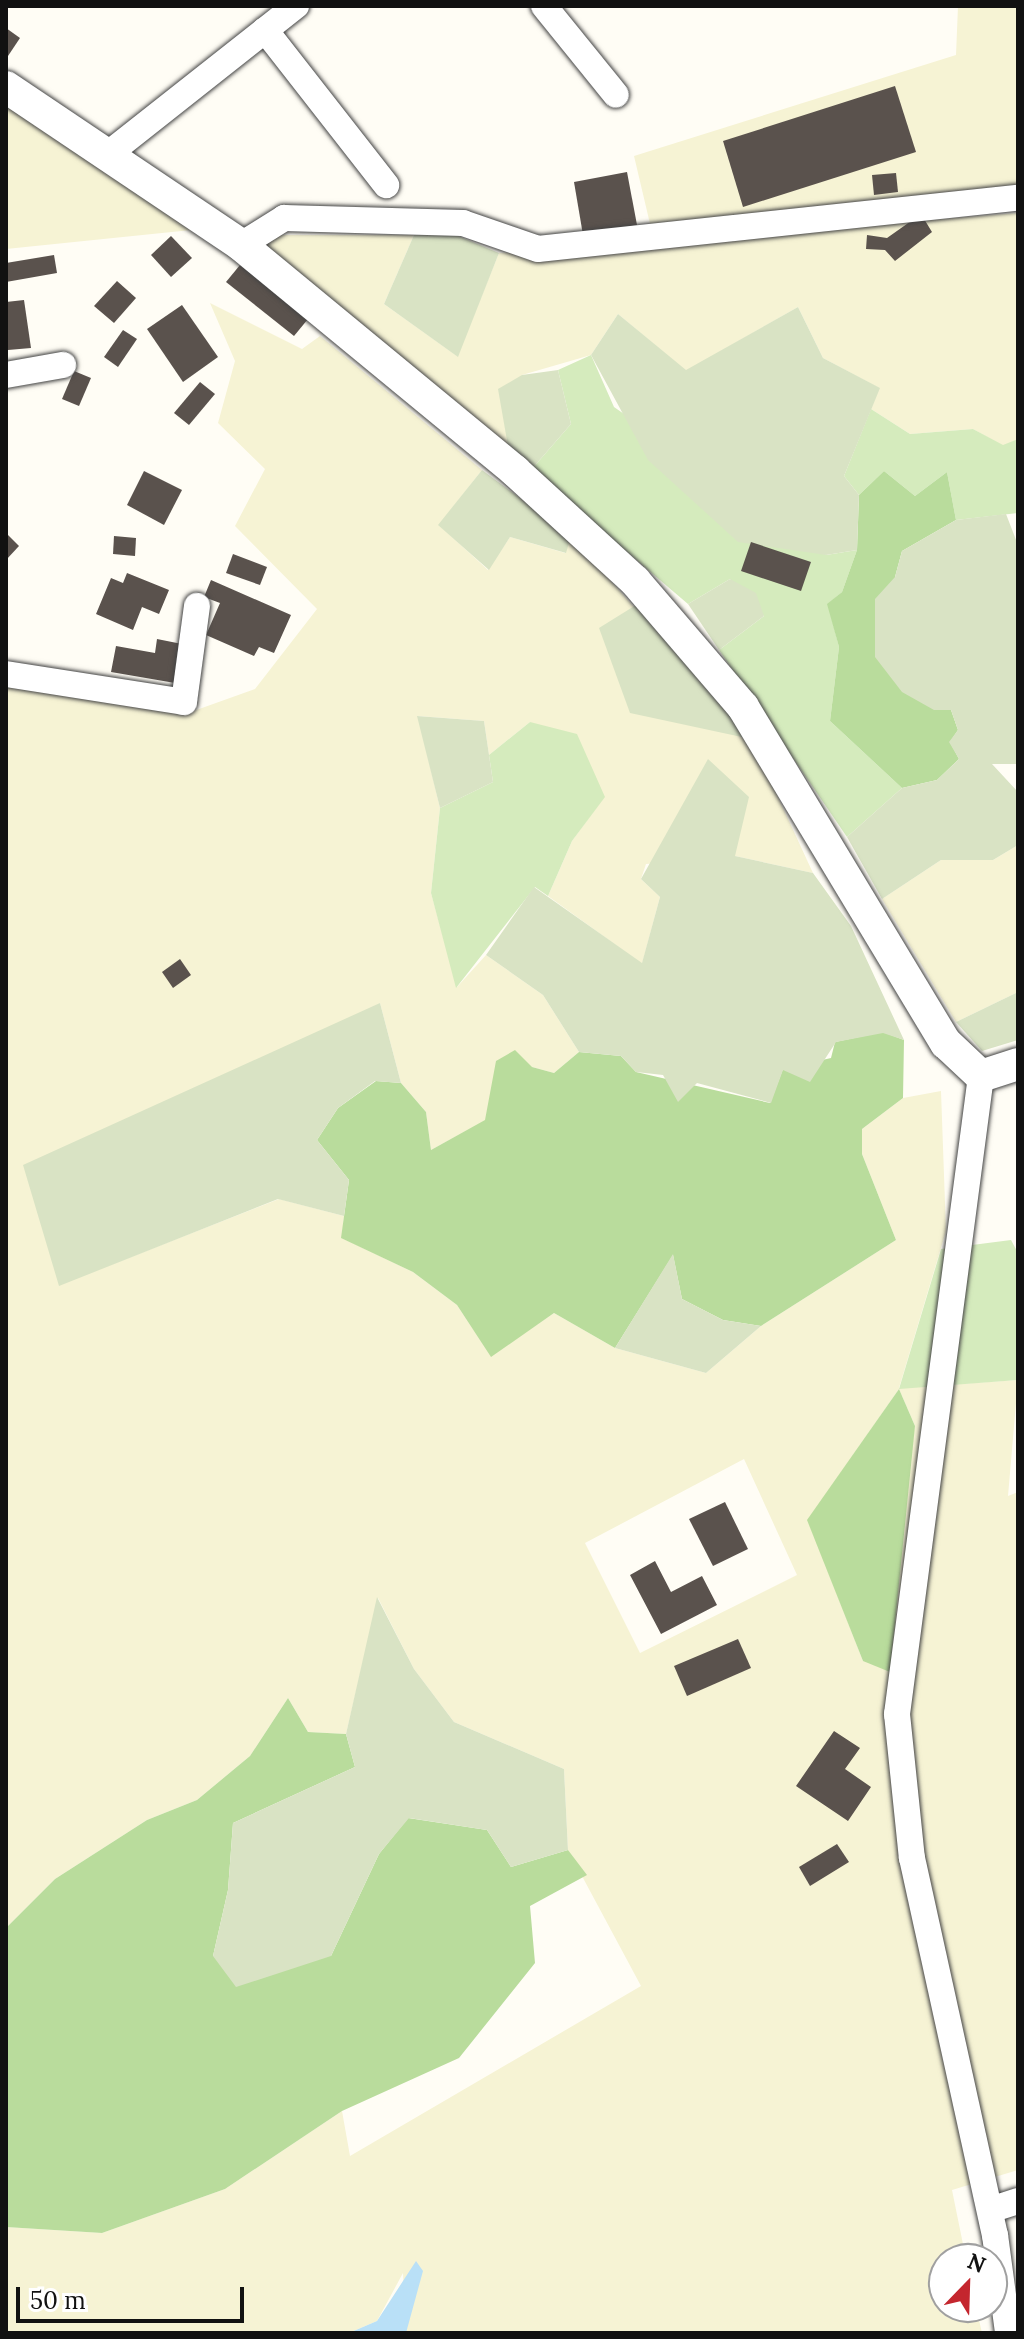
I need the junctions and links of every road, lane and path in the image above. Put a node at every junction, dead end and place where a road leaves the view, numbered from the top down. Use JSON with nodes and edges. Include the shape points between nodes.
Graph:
{"nodes":[{"id":1,"x":296,"y":6,"type":"edge"},
{"id":2,"x":544,"y":6,"type":"edge"},
{"id":3,"x":265,"y":30,"type":"junction"},
{"id":4,"x":6,"y":87,"type":"edge"},
{"id":5,"x":616,"y":95,"type":"dead end"},
{"id":6,"x":107,"y":155,"type":"junction"},
{"id":7,"x":386,"y":185,"type":"dead end"},
{"id":8,"x":1018,"y":198,"type":"edge"},
{"id":9,"x":241,"y":245,"type":"junction"},
{"id":10,"x":63,"y":365,"type":"dead end"},
{"id":11,"x":6,"y":375,"type":"edge"},
{"id":12,"x":197,"y":606,"type":"dead end"},
{"id":13,"x":6,"y":674,"type":"edge"},
{"id":14,"x":1018,"y":1064,"type":"edge"},
{"id":15,"x":981,"y":1076,"type":"junction"},
{"id":16,"x":1018,"y":2201,"type":"edge"},
{"id":17,"x":990,"y":2210,"type":"junction"},
{"id":18,"x":1008,"y":2333,"type":"edge"}],
"edges":[{"from":1,"to":3,"type":"street"},
{"from":2,"to":5,"type":"street"},
{"from":3,"to":6,"type":"street"},
{"from":3,"to":7,"type":"street"},
{"from":4,"to":6,"type":"street"},
{"from":6,"to":9,"type":"street"},
{"from":8,"to":9,"type":"street","via":[[538,249],[463,223],[284,218]]},
{"from":9,"to":15,"type":"street","via":[[635,581],[743,707],[946,1043]]},
{"from":10,"to":11,"type":"street"},
{"from":12,"to":13,"type":"street","via":[[184,702]]},
{"from":14,"to":15,"type":"street"},
{"from":15,"to":17,"type":"street","via":[[897,1714],[912,1858]]},
{"from":16,"to":17,"type":"street"},
{"from":17,"to":18,"type":"street"}]}
